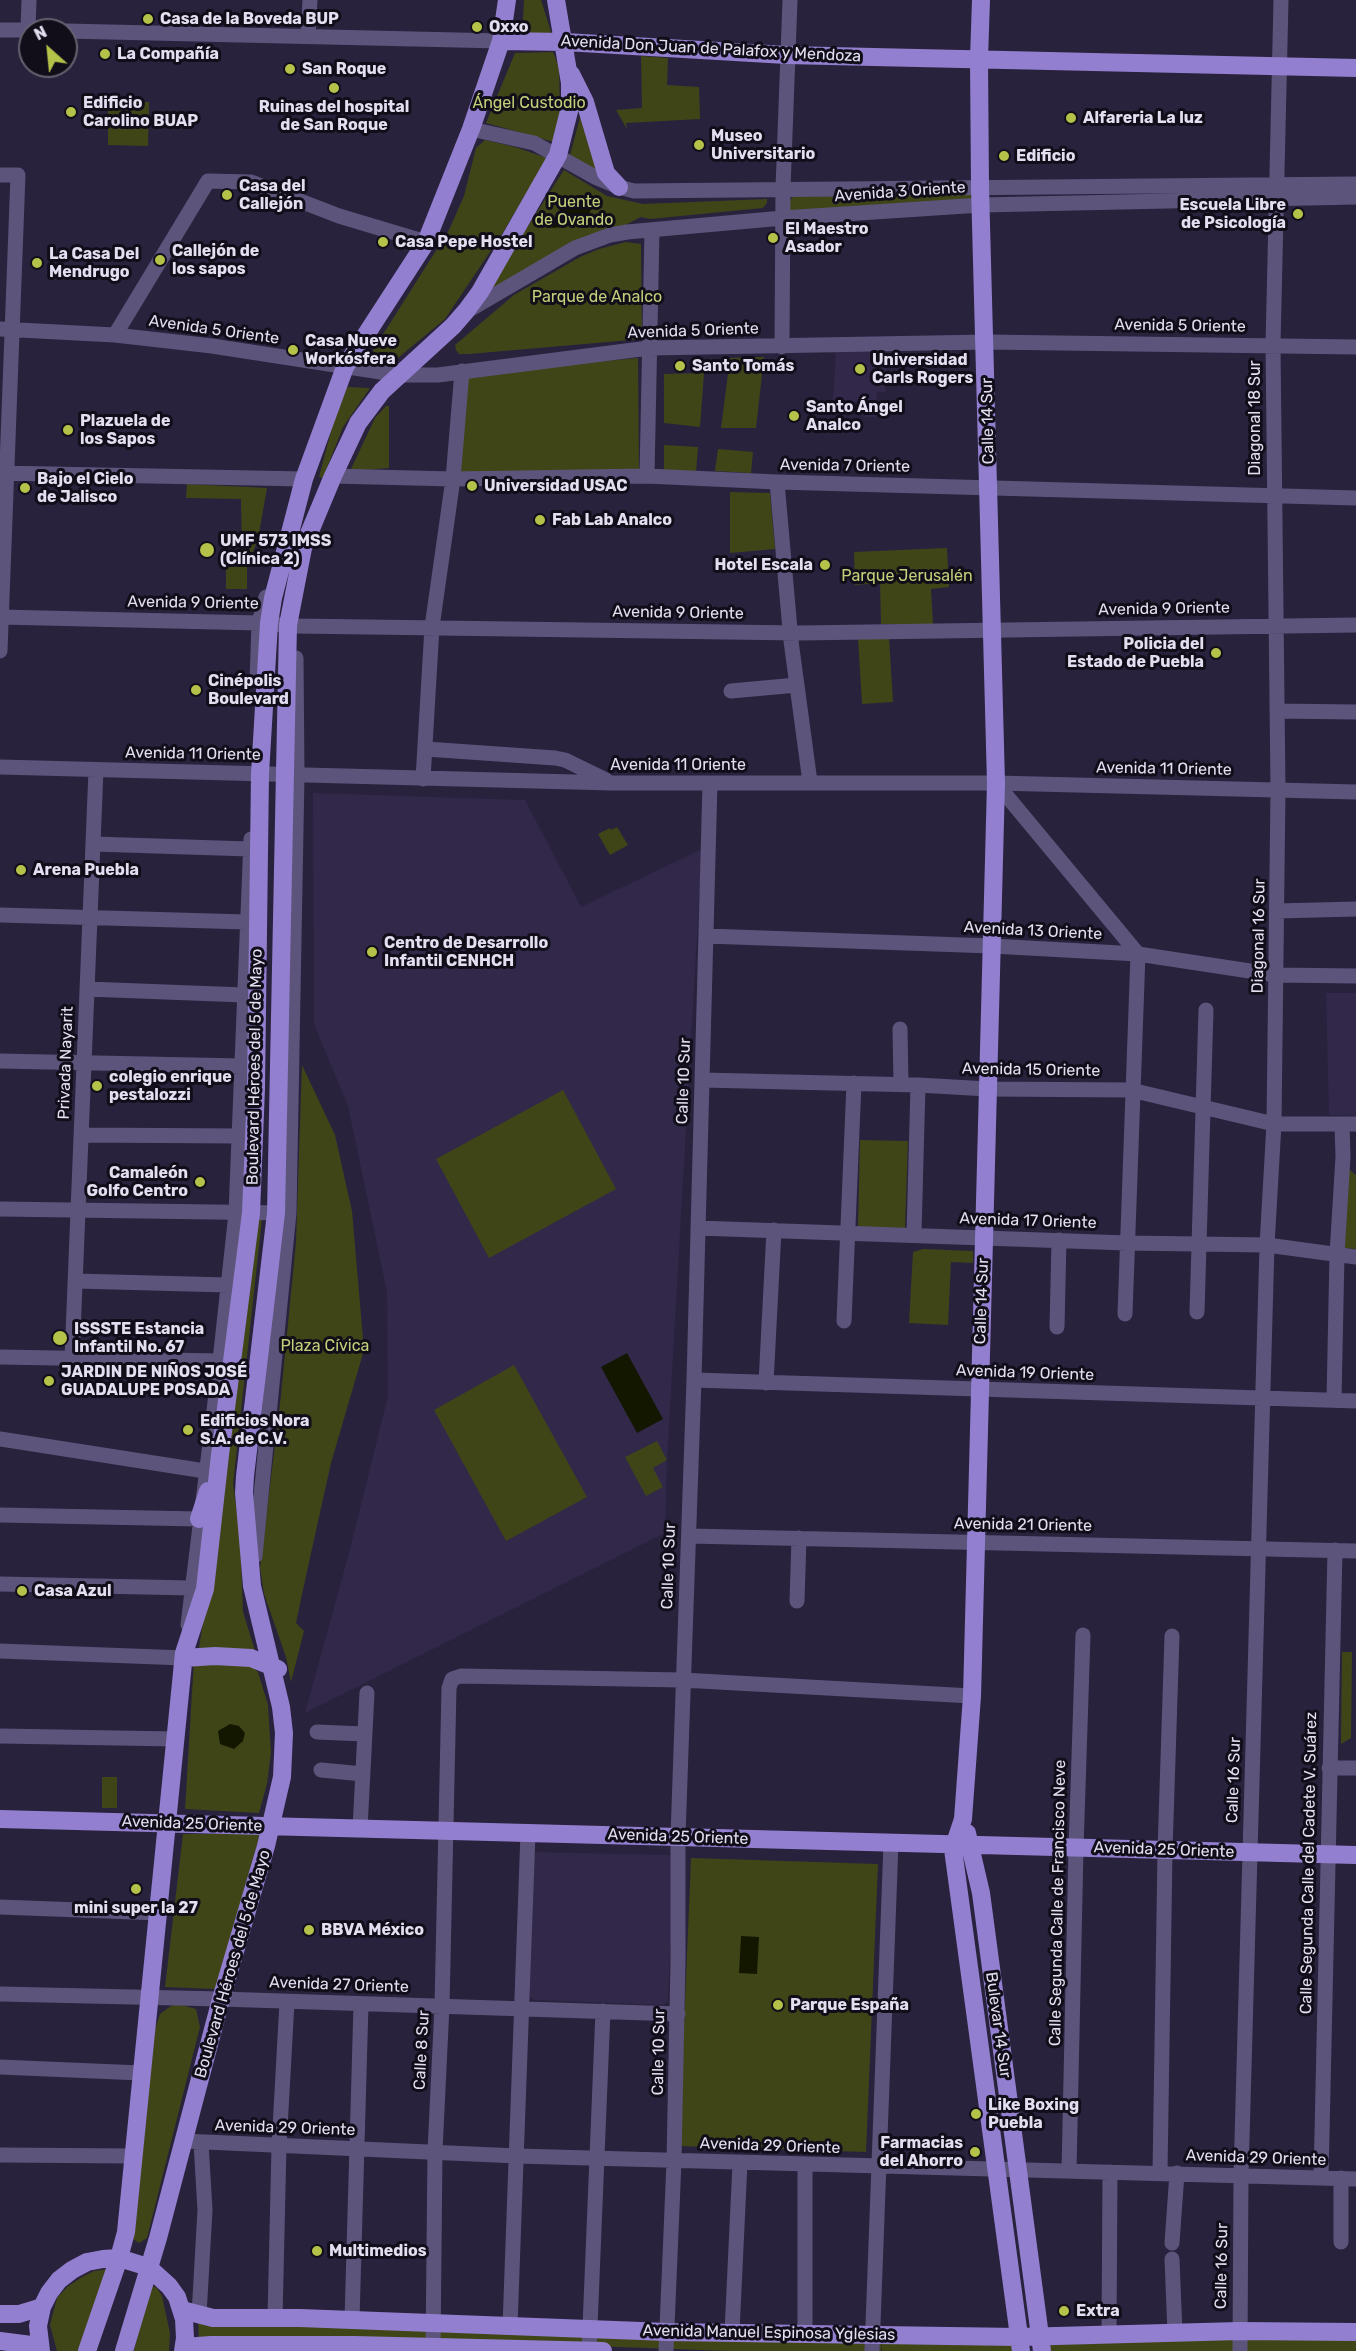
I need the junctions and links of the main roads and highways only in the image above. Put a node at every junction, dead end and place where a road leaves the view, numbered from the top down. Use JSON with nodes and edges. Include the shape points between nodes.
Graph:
{"nodes":[{"id":1,"x":507,"y":0,"type":"edge"},
{"id":2,"x":556,"y":0,"type":"edge"},
{"id":3,"x":981,"y":0,"type":"edge"},
{"id":4,"x":501,"y":41,"type":"junction"},
{"id":5,"x":565,"y":42,"type":"junction"},
{"id":6,"x":979,"y":59,"type":"junction"},
{"id":7,"x":568,"y":68,"type":"junction"},
{"id":8,"x":1356,"y":68,"type":"edge"},
{"id":9,"x":619,"y":187,"type":"road end"},
{"id":10,"x":242,"y":1066,"type":"road end"},
{"id":11,"x":256,"y":1088,"type":"junction"},
{"id":12,"x":220,"y":1455,"type":"junction"},
{"id":13,"x":199,"y":1519,"type":"road end"},
{"id":14,"x":184,"y":1655,"type":"junction"},
{"id":15,"x":271,"y":1666,"type":"junction"},
{"id":16,"x":0,"y":1819,"type":"edge"},
{"id":17,"x":166,"y":1822,"type":"junction"},
{"id":18,"x":271,"y":1826,"type":"junction"},
{"id":19,"x":962,"y":1843,"type":"junction"},
{"id":20,"x":1356,"y":1855,"type":"edge"},
{"id":21,"x":119,"y":2258,"type":"junction"},
{"id":22,"x":148,"y":2268,"type":"junction"},
{"id":23,"x":42,"y":2307,"type":"junction"},
{"id":24,"x":191,"y":2313,"type":"junction"},
{"id":25,"x":0,"y":2314,"type":"edge"},
{"id":26,"x":1356,"y":2332,"type":"edge"},
{"id":27,"x":0,"y":2341,"type":"edge"},
{"id":28,"x":872,"y":2343,"type":"edge"},
{"id":29,"x":1020,"y":2344,"type":"edge"},
{"id":30,"x":1041,"y":2344,"type":"edge"},
{"id":31,"x":40,"y":2348,"type":"edge"},
{"id":32,"x":275,"y":2348,"type":"edge"},
{"id":33,"x":354,"y":2348,"type":"edge"},
{"id":34,"x":183,"y":2349,"type":"edge"},
{"id":35,"x":433,"y":2349,"type":"edge"},
{"id":36,"x":510,"y":2350,"type":"edge"},
{"id":37,"x":87,"y":2351,"type":"edge"},
{"id":38,"x":124,"y":2351,"type":"edge"},
{"id":39,"x":589,"y":2351,"type":"edge"},
{"id":40,"x":603,"y":2351,"type":"edge"}],
"edges":[{"from":1,"to":4,"type":"main road","name":"Boulevard Héroes del 5 de Mayo"},
{"from":2,"to":5,"type":"main road","name":"Boulevard Héroes del 5 de Mayo"},
{"from":3,"to":6,"type":"main road","name":"Calle 14 Sur"},
{"from":4,"to":5,"type":"main road","name":"Avenida Don Juan de Palafox y Mendoza"},
{"from":4,"to":11,"type":"main road","name":"Boulevard Héroes del 5 de Mayo","via":[[426,242],[345,367],[304,479],[264,623],[256,774]]},
{"from":5,"to":6,"type":"main road","name":"Avenida Don Juan de Palafox y Mendoza","via":[[786,55]]},
{"from":5,"to":7,"type":"main road","name":"Boulevard Héroes del 5 de Mayo"},
{"from":6,"to":8,"type":"main road","name":"Avenida Don Juan de Palafox y Mendoza"},
{"from":6,"to":19,"type":"main road","name":"Calle 14 Sur","via":[[996,783],[972,1696]]},
{"from":7,"to":9,"type":"main road","via":[[585,102],[606,173]]},
{"from":7,"to":15,"type":"main road","name":"Boulevard Héroes del 5 de Mayo","via":[[570,107],[558,155],[466,311],[370,405],[348,442],[303,548],[292,626],[282,1213],[244,1476],[252,1586]]},
{"from":10,"to":11,"type":"main road"},
{"from":11,"to":12,"type":"main road","name":"Boulevard Héroes del 5 de Mayo"},
{"from":12,"to":13,"type":"main road"},
{"from":12,"to":14,"type":"main road","name":"Boulevard Héroes del 5 de Mayo","via":[[206,1589]]},
{"from":14,"to":15,"type":"main road","via":[[251,1658]]},
{"from":14,"to":17,"type":"main road","name":"Boulevard Héroes del 5 de Mayo"},
{"from":15,"to":18,"type":"main road","name":"Boulevard Héroes del 5 de Mayo","via":[[287,1682],[296,1736],[294,1755],[282,1778]]},
{"from":16,"to":17,"type":"main road","name":"Avenida 25 Oriente"},
{"from":17,"to":18,"type":"main road","name":"Avenida 25 Oriente"},
{"from":17,"to":21,"type":"main road","name":"Boulevard Héroes del 5 de Mayo","via":[[126,2232]]},
{"from":18,"to":19,"type":"main road","name":"Avenida 25 Oriente"},
{"from":18,"to":22,"type":"main road","name":"Boulevard Héroes del 5 de Mayo","via":[[221,1999],[192,2142]]},
{"from":19,"to":20,"type":"main road","name":"Avenida 25 Oriente"},
{"from":19,"to":29,"type":"main road","name":"Bulevar 14 Sur","via":[[953,1849]]},
{"from":19,"to":30,"type":"main road","name":"Bulevar 14 Sur","via":[[981,1893]]},
{"from":21,"to":22,"type":"main road"},
{"from":21,"to":23,"type":"main road","via":[[87,2262],[72,2270],[59,2280]]},
{"from":21,"to":37,"type":"main road","name":"Boulevard Héroes del 5 de Mayo"},
{"from":22,"to":24,"type":"main road"},
{"from":22,"to":38,"type":"main road","name":"Boulevard Héroes del 5 de Mayo"},
{"from":23,"to":25,"type":"main road","via":[[19,2314]]},
{"from":23,"to":31,"type":"main road","via":[[38,2326]]},
{"from":24,"to":28,"type":"main road","name":"Avenida Manuel Espinosa Yglesias","via":[[213,2318],[805,2334]]},
{"from":24,"to":34,"type":"main road"},
{"from":26,"to":30,"type":"main road","name":"Avenida Manuel Espinosa Yglesias","via":[[1109,2335]]},
{"from":27,"to":31,"type":"main road"},
{"from":28,"to":29,"type":"main road","name":"Avenida Manuel Espinosa Yglesias"},
{"from":29,"to":30,"type":"main road","name":"Avenida Manuel Espinosa Yglesias"},
{"from":32,"to":33,"type":"main road"},
{"from":32,"to":34,"type":"main road","via":[[211,2345]]},
{"from":33,"to":35,"type":"main road"},
{"from":35,"to":36,"type":"main road"},
{"from":36,"to":39,"type":"main road"},
{"from":39,"to":40,"type":"main road"}]}
